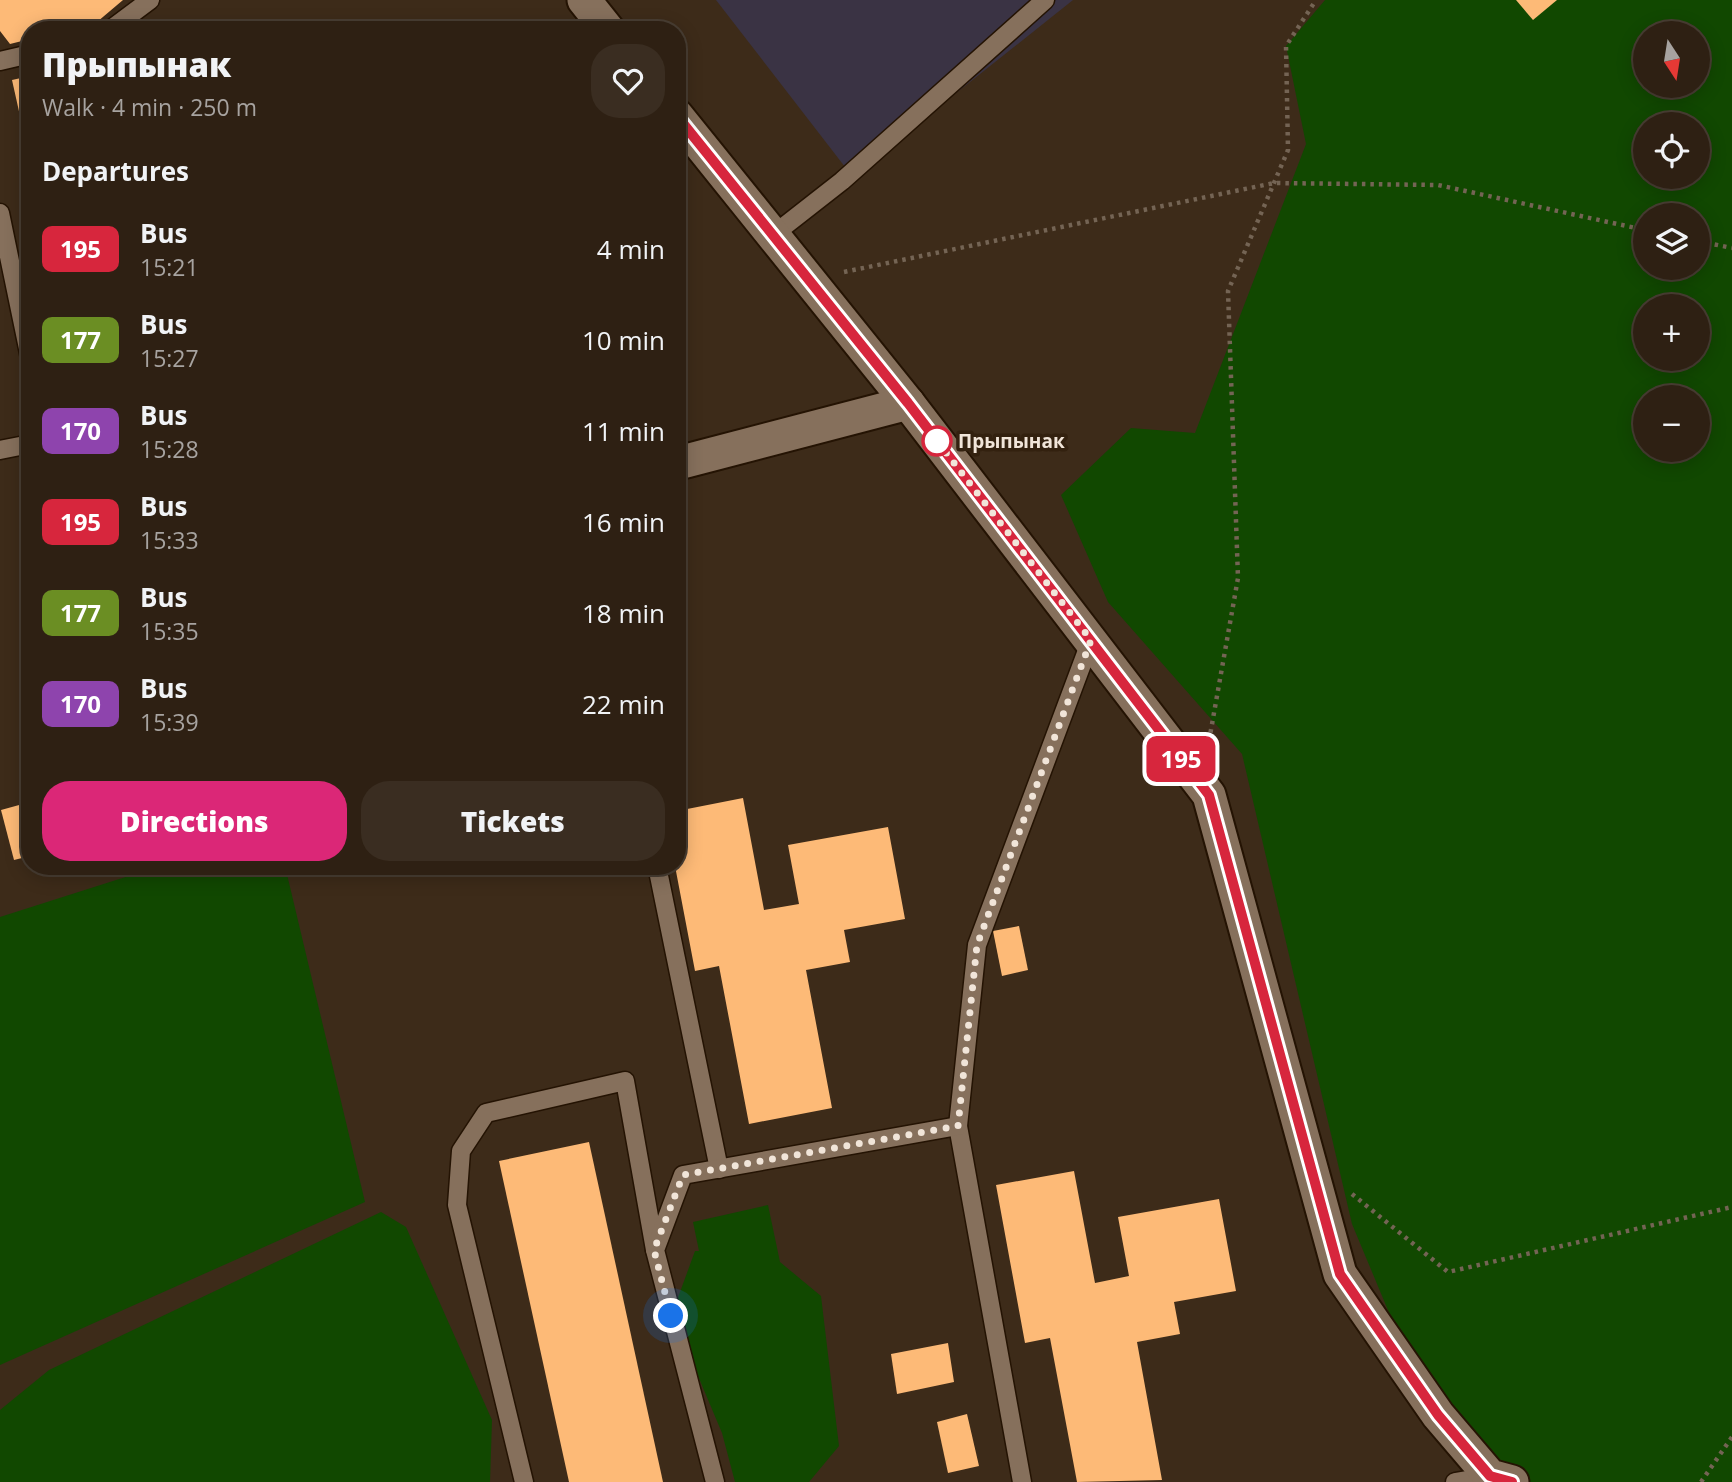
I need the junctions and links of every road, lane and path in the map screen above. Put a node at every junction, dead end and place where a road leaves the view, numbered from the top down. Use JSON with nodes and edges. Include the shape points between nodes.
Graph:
{"nodes":[{"id":1,"x":150,"y":0,"type":"edge"},
{"id":2,"x":584,"y":0,"type":"edge"},
{"id":3,"x":1045,"y":0,"type":"edge"},
{"id":4,"x":1316,"y":0,"type":"edge"},
{"id":5,"x":122,"y":21,"type":"edge"},
{"id":6,"x":601,"y":21,"type":"edge"},
{"id":7,"x":21,"y":56,"type":"edge"},
{"id":8,"x":0,"y":61,"type":"edge"},
{"id":9,"x":686,"y":127,"type":"edge"},
{"id":10,"x":1274,"y":183,"type":"junction"},
{"id":11,"x":0,"y":212,"type":"edge"},
{"id":12,"x":1633,"y":227,"type":"edge"},
{"id":13,"x":773,"y":235,"type":"junction"},
{"id":14,"x":1710,"y":243,"type":"edge"},
{"id":15,"x":1732,"y":248,"type":"edge"},
{"id":16,"x":809,"y":279,"type":"junction"},
{"id":17,"x":21,"y":314,"type":"edge"},
{"id":18,"x":908,"y":403,"type":"junction"},
{"id":19,"x":21,"y":446,"type":"edge"},
{"id":20,"x":0,"y":450,"type":"edge"},
{"id":21,"x":686,"y":470,"type":"edge"},
{"id":22,"x":1091,"y":640,"type":"junction"},
{"id":23,"x":1202,"y":785,"type":"junction"},
{"id":24,"x":659,"y":875,"type":"edge"},
{"id":25,"x":958,"y":1126,"type":"junction"},
{"id":26,"x":719,"y":1169,"type":"junction"},
{"id":27,"x":1352,"y":1194,"type":"dead end"},
{"id":28,"x":1732,"y":1207,"type":"edge"},
{"id":29,"x":654,"y":1250,"type":"junction"},
{"id":30,"x":1732,"y":1437,"type":"edge"},
{"id":31,"x":1501,"y":1479,"type":"edge"},
{"id":32,"x":524,"y":1482,"type":"edge"},
{"id":33,"x":715,"y":1482,"type":"edge"},
{"id":34,"x":1022,"y":1482,"type":"edge"},
{"id":35,"x":1455,"y":1482,"type":"edge"},
{"id":36,"x":1701,"y":1482,"type":"edge"}],
"edges":[{"from":1,"to":5,"type":"lane"},
{"from":2,"to":6,"type":"street"},
{"from":3,"to":13,"type":"lane","via":[[842,181]]},
{"from":4,"to":10,"type":"path","via":[[1286,46],[1288,150]]},
{"from":7,"to":8,"type":"lane"},
{"from":9,"to":13,"type":"street"},
{"from":10,"to":12,"type":"path","via":[[1438,185]]},
{"from":10,"to":16,"type":"path"},
{"from":10,"to":23,"type":"path","via":[[1228,290],[1238,578]]},
{"from":11,"to":17,"type":"lane"},
{"from":13,"to":16,"type":"street"},
{"from":14,"to":15,"type":"path"},
{"from":16,"to":18,"type":"street"},
{"from":18,"to":21,"type":"street"},
{"from":18,"to":22,"type":"street"},
{"from":19,"to":20,"type":"lane"},
{"from":22,"to":23,"type":"street"},
{"from":22,"to":25,"type":"lane","via":[[977,945]]},
{"from":23,"to":31,"type":"street","via":[[1209,795],[1340,1274],[1438,1415]]},
{"from":24,"to":26,"type":"lane"},
{"from":25,"to":26,"type":"lane"},
{"from":25,"to":34,"type":"lane"},
{"from":26,"to":29,"type":"lane","via":[[683,1175]]},
{"from":27,"to":28,"type":"path","via":[[1448,1272]]},
{"from":29,"to":32,"type":"lane","via":[[625,1081],[486,1113],[461,1151],[457,1205]]},
{"from":29,"to":33,"type":"lane"},
{"from":30,"to":36,"type":"path"},
{"from":31,"to":35,"type":"lane"}]}
